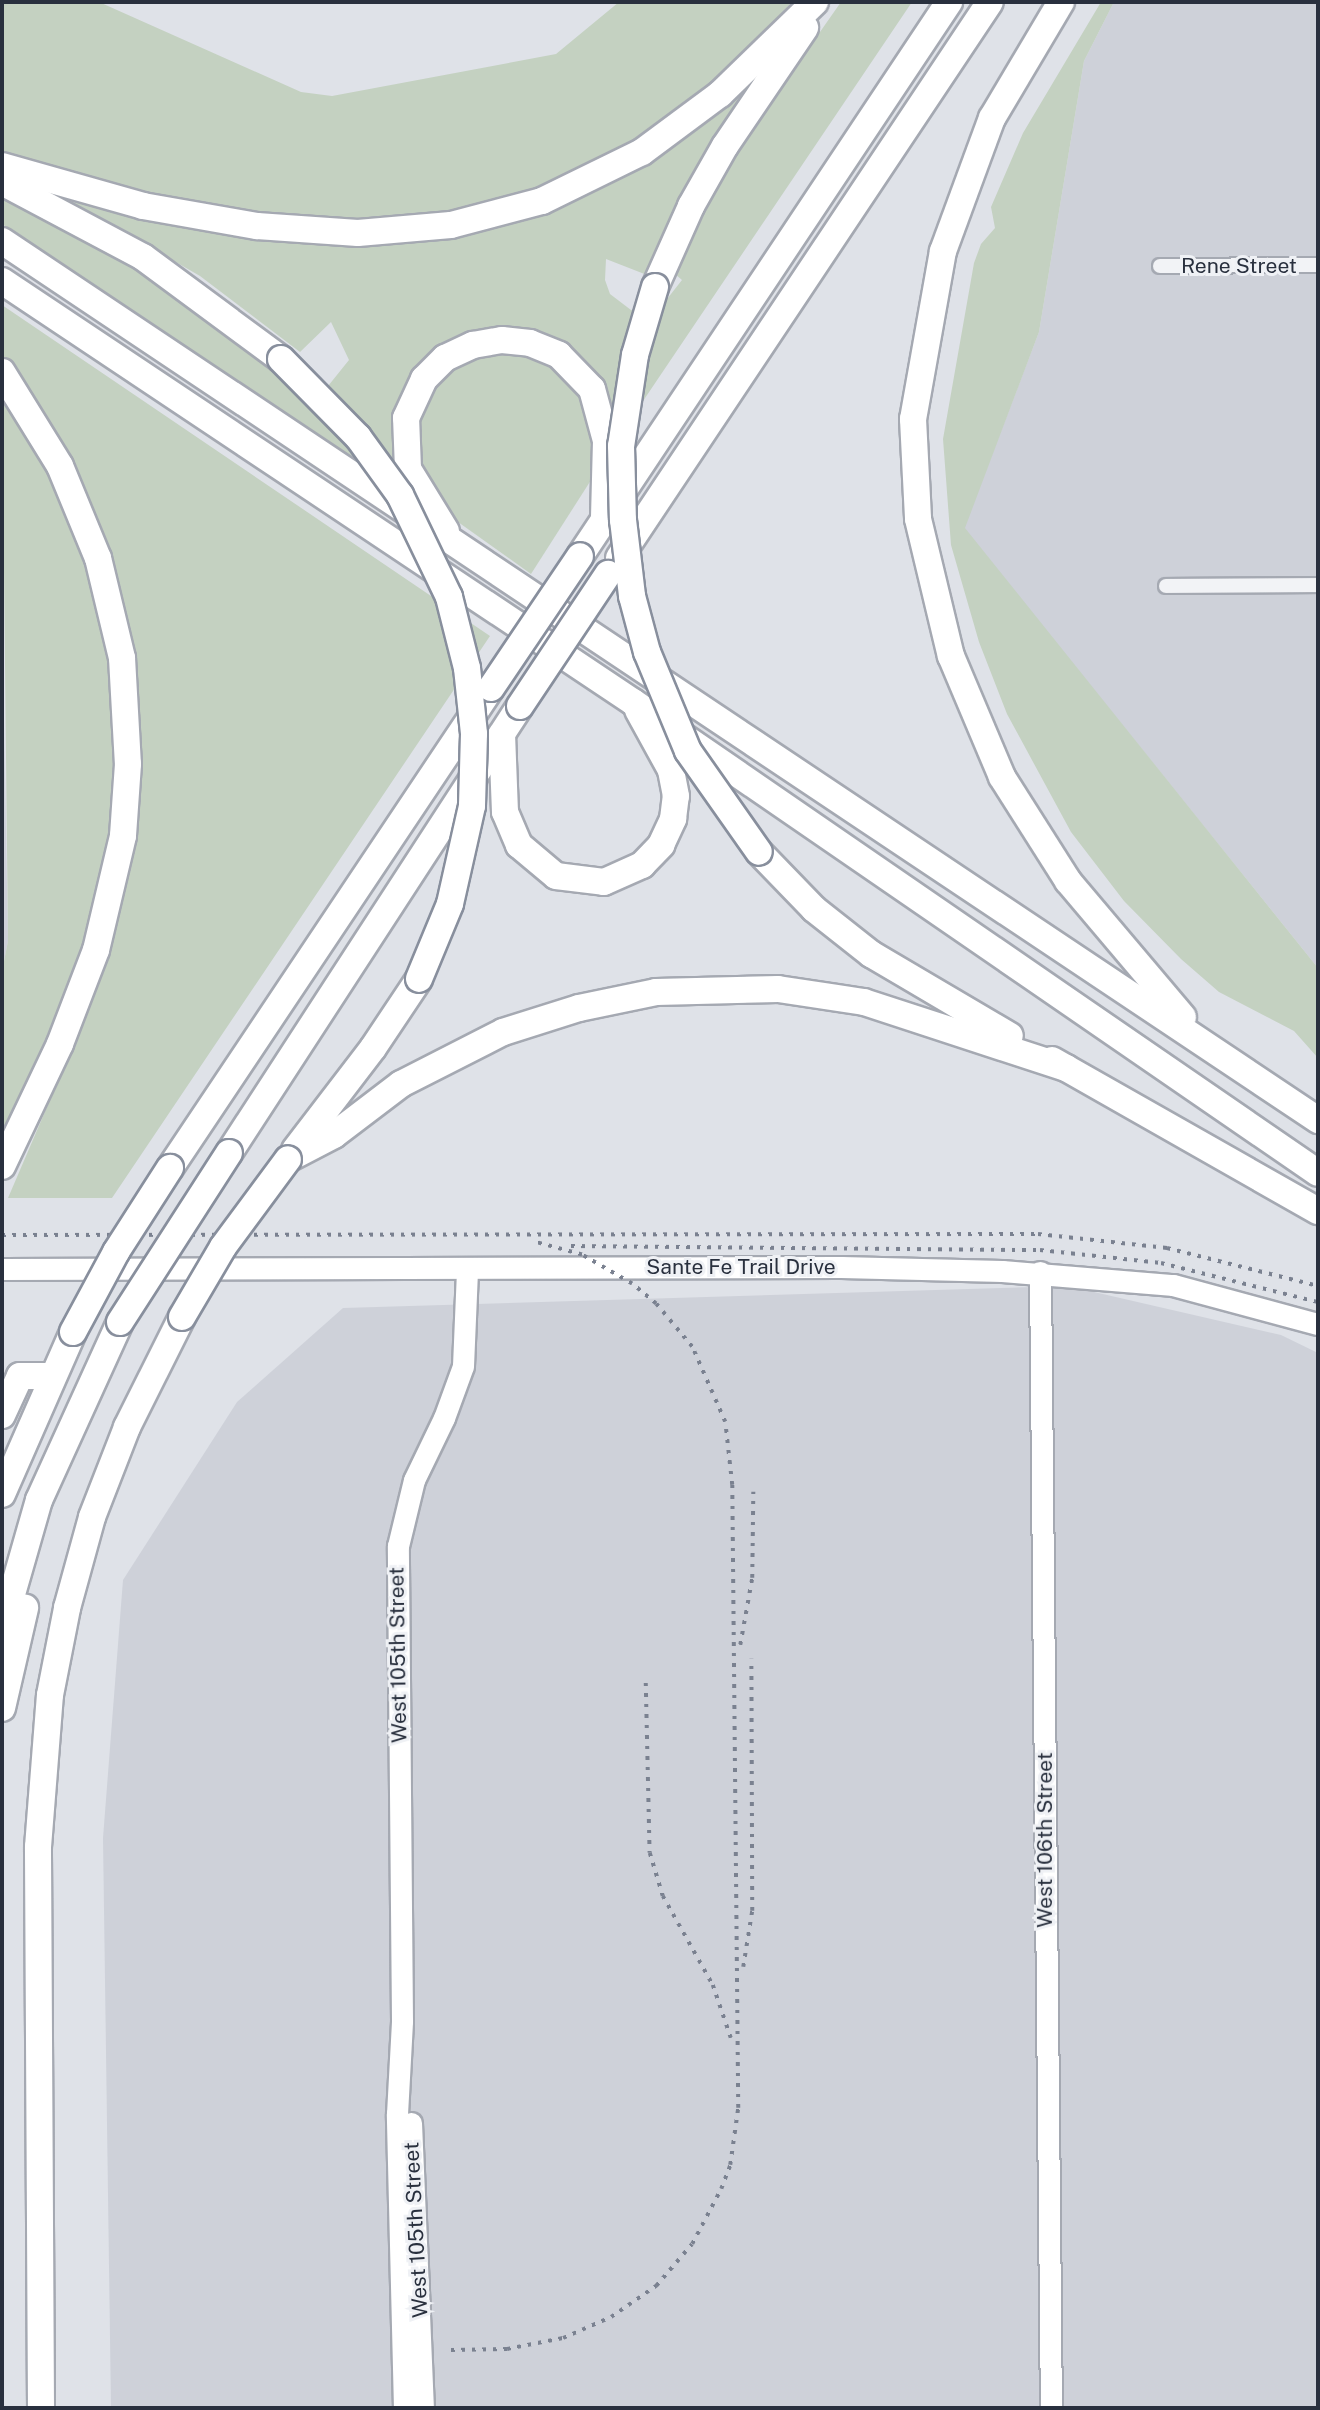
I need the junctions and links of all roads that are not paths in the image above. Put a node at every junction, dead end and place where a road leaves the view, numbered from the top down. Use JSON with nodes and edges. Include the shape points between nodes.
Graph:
{"nodes":[{"id":1,"x":815,"y":2,"type":"edge"},
{"id":2,"x":826,"y":2,"type":"edge"},
{"id":3,"x":949,"y":2,"type":"edge"},
{"id":4,"x":990,"y":2,"type":"edge"},
{"id":5,"x":1061,"y":2,"type":"edge"},
{"id":6,"x":2,"y":166,"type":"edge"},
{"id":7,"x":2,"y":182,"type":"edge"},
{"id":8,"x":2,"y":241,"type":"edge"},
{"id":9,"x":1318,"y":265,"type":"edge"},
{"id":10,"x":1160,"y":266,"type":"dead end"},
{"id":11,"x":2,"y":281,"type":"edge"},
{"id":12,"x":2,"y":372,"type":"edge"},
{"id":13,"x":604,"y":520,"type":"junction"},
{"id":14,"x":454,"y":543,"type":"junction"},
{"id":15,"x":1318,"y":585,"type":"edge"},
{"id":16,"x":1166,"y":586,"type":"dead end"},
{"id":17,"x":633,"y":702,"type":"junction"},
{"id":18,"x":502,"y":734,"type":"junction"},
{"id":19,"x":1207,"y":1045,"type":"junction"},
{"id":20,"x":1066,"y":1068,"type":"junction"},
{"id":21,"x":1318,"y":1120,"type":"edge"},
{"id":22,"x":288,"y":1159,"type":"junction"},
{"id":23,"x":2,"y":1166,"type":"edge"},
{"id":24,"x":1318,"y":1173,"type":"edge"},
{"id":25,"x":1318,"y":1210,"type":"edge"},
{"id":26,"x":2,"y":1269,"type":"edge"},
{"id":27,"x":467,"y":1270,"type":"junction"},
{"id":28,"x":1040,"y":1272,"type":"junction"},
{"id":29,"x":1318,"y":1324,"type":"edge"},
{"id":30,"x":51,"y":1376,"type":"junction"},
{"id":31,"x":2,"y":1415,"type":"edge"},
{"id":32,"x":2,"y":1494,"type":"edge"},
{"id":33,"x":39,"y":1500,"type":"junction"},
{"id":34,"x":2,"y":1629,"type":"edge"},
{"id":35,"x":2,"y":1708,"type":"edge"},
{"id":36,"x":401,"y":2052,"type":"junction"},
{"id":37,"x":41,"y":2408,"type":"edge"},
{"id":38,"x":404,"y":2408,"type":"edge"},
{"id":39,"x":424,"y":2408,"type":"edge"},
{"id":40,"x":1051,"y":2408,"type":"edge"}],
"edges":[{"from":1,"to":6,"type":"highway","via":[[720,94],[632,158],[542,201],[451,225],[358,233],[257,226],[143,206]]},
{"from":2,"to":20,"type":"highway","bridge":true,"via":[[771,74],[725,146],[691,206],[655,287],[635,355],[621,446],[622,520],[632,596],[647,652],[688,751],[759,852],[814,909],[871,954]]},
{"from":3,"to":13,"type":"highway"},
{"from":4,"to":18,"type":"highway","bridge":true},
{"from":5,"to":19,"type":"highway","via":[[992,118],[943,251],[913,419],[918,519],[951,656],[984,742],[1018,808],[1098,920]]},
{"from":7,"to":22,"type":"highway","bridge":true,"via":[[143,257],[281,359],[358,437],[400,495],[449,597],[467,668],[474,734],[472,806],[450,904],[419,979]]},
{"from":8,"to":14,"type":"highway"},
{"from":9,"to":10,"type":"street","name":"Rene Street"},
{"from":11,"to":17,"type":"highway"},
{"from":12,"to":23,"type":"highway","via":[[60,466],[98,558],[122,658],[128,752],[123,836],[96,950],[60,1044]]},
{"from":13,"to":14,"type":"highway","via":[[606,441],[592,389],[573,365],[544,347],[488,341],[460,350],[434,368],[416,392],[406,418],[404,444],[412,481]]},
{"from":13,"to":30,"type":"highway","bridge":true,"via":[[130,1229]]},
{"from":14,"to":19,"type":"highway"},
{"from":15,"to":16,"type":"street"},
{"from":17,"to":18,"type":"highway","via":[[671,770],[675,808],[668,832],[653,855],[616,879],[591,883],[556,876],[519,845],[505,812]]},
{"from":17,"to":24,"type":"highway"},
{"from":18,"to":33,"type":"highway","bridge":true,"via":[[120,1322]]},
{"from":19,"to":21,"type":"highway"},
{"from":20,"to":22,"type":"highway","via":[[864,1002],[778,989],[656,992],[579,1007],[503,1032],[401,1084],[334,1135]]},
{"from":20,"to":25,"type":"highway"},
{"from":22,"to":37,"type":"highway","bridge":true,"via":[[223,1247],[127,1427],[92,1517],[62,1629],[47,1722],[38,1847]]},
{"from":26,"to":27,"type":"main road","name":"Sante Fe Trail Drive"},
{"from":27,"to":28,"type":"main road","name":"Sante Fe Trail Drive","via":[[841,1267]]},
{"from":27,"to":36,"type":"main road","name":"West 105th Street","via":[[463,1366],[414,1480],[398,1546]]},
{"from":28,"to":29,"type":"main road","name":"Sante Fe Trail Drive","via":[[1173,1285]]},
{"from":28,"to":40,"type":"main road","name":"West 106th Street"},
{"from":30,"to":31,"type":"highway","via":[[20,1377]]},
{"from":30,"to":32,"type":"highway"},
{"from":33,"to":34,"type":"highway"},
{"from":33,"to":35,"type":"highway","via":[[41,1554],[13,1646]]},
{"from":36,"to":38,"type":"main road","name":"West 105th Street","via":[[397,2114]]},
{"from":36,"to":39,"type":"main road","name":"West 105th Street","via":[[411,2114]]}]}
